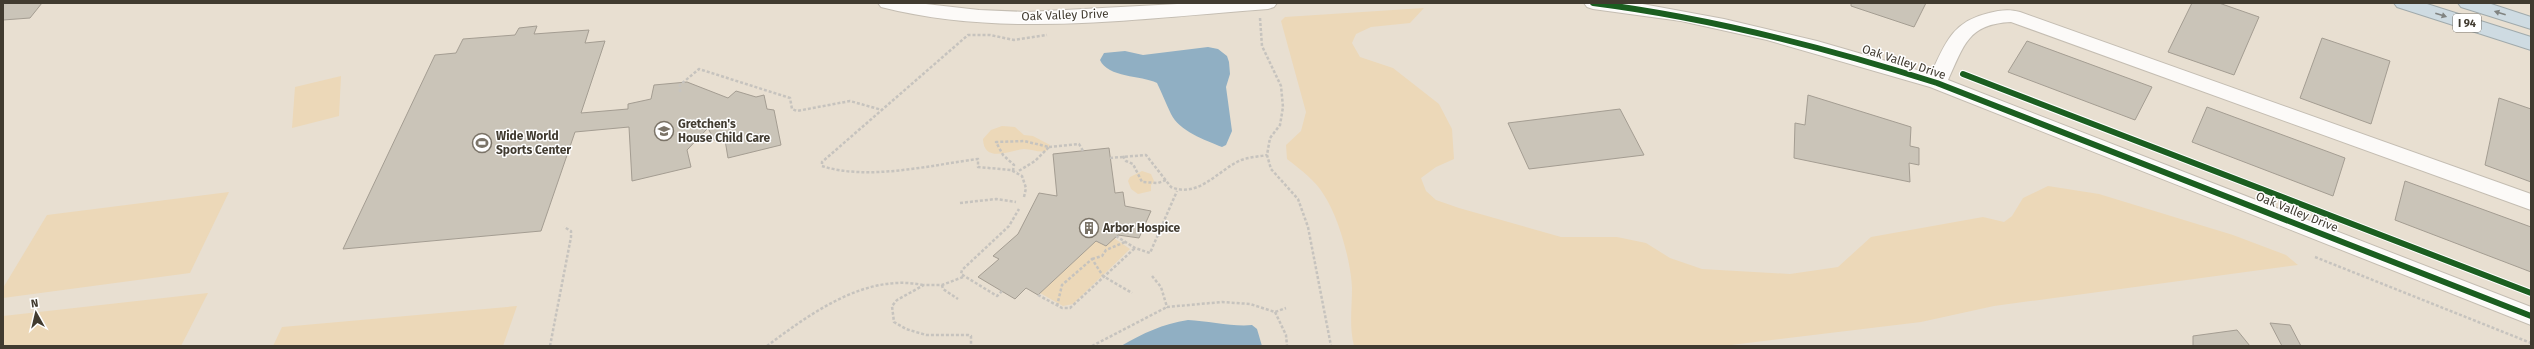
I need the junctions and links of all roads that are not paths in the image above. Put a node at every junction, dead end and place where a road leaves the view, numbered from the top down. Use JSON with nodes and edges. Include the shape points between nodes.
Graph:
{"nodes":[{"id":1,"x":887,"y":3,"type":"edge"},
{"id":2,"x":1593,"y":3,"type":"edge"},
{"id":3,"x":2404,"y":3,"type":"edge"},
{"id":4,"x":2468,"y":3,"type":"edge"},
{"id":5,"x":1264,"y":10,"type":"edge"},
{"id":6,"x":2531,"y":23,"type":"edge"},
{"id":7,"x":2531,"y":44,"type":"edge"},
{"id":8,"x":1937,"y":83,"type":"junction"},
{"id":9,"x":2531,"y":202,"type":"edge"},
{"id":10,"x":2531,"y":316,"type":"edge"}],
"edges":[{"from":1,"to":5,"type":"street","name":"Oak Valley Drive","via":[[967,14],[1021,17]]},
{"from":2,"to":8,"type":"street","name":"Oak Valley Drive","via":[[1637,8],[1738,27],[1869,61]]},
{"from":3,"to":7,"type":"highway","number":"I 94","one_way":true},
{"from":6,"to":4,"type":"highway","number":"I 94","one_way":true},
{"from":8,"to":9,"type":"street","via":[[1963,31],[1971,23],[1995,15],[2019,17]]},
{"from":8,"to":10,"type":"street","name":"Oak Valley Drive"}]}
